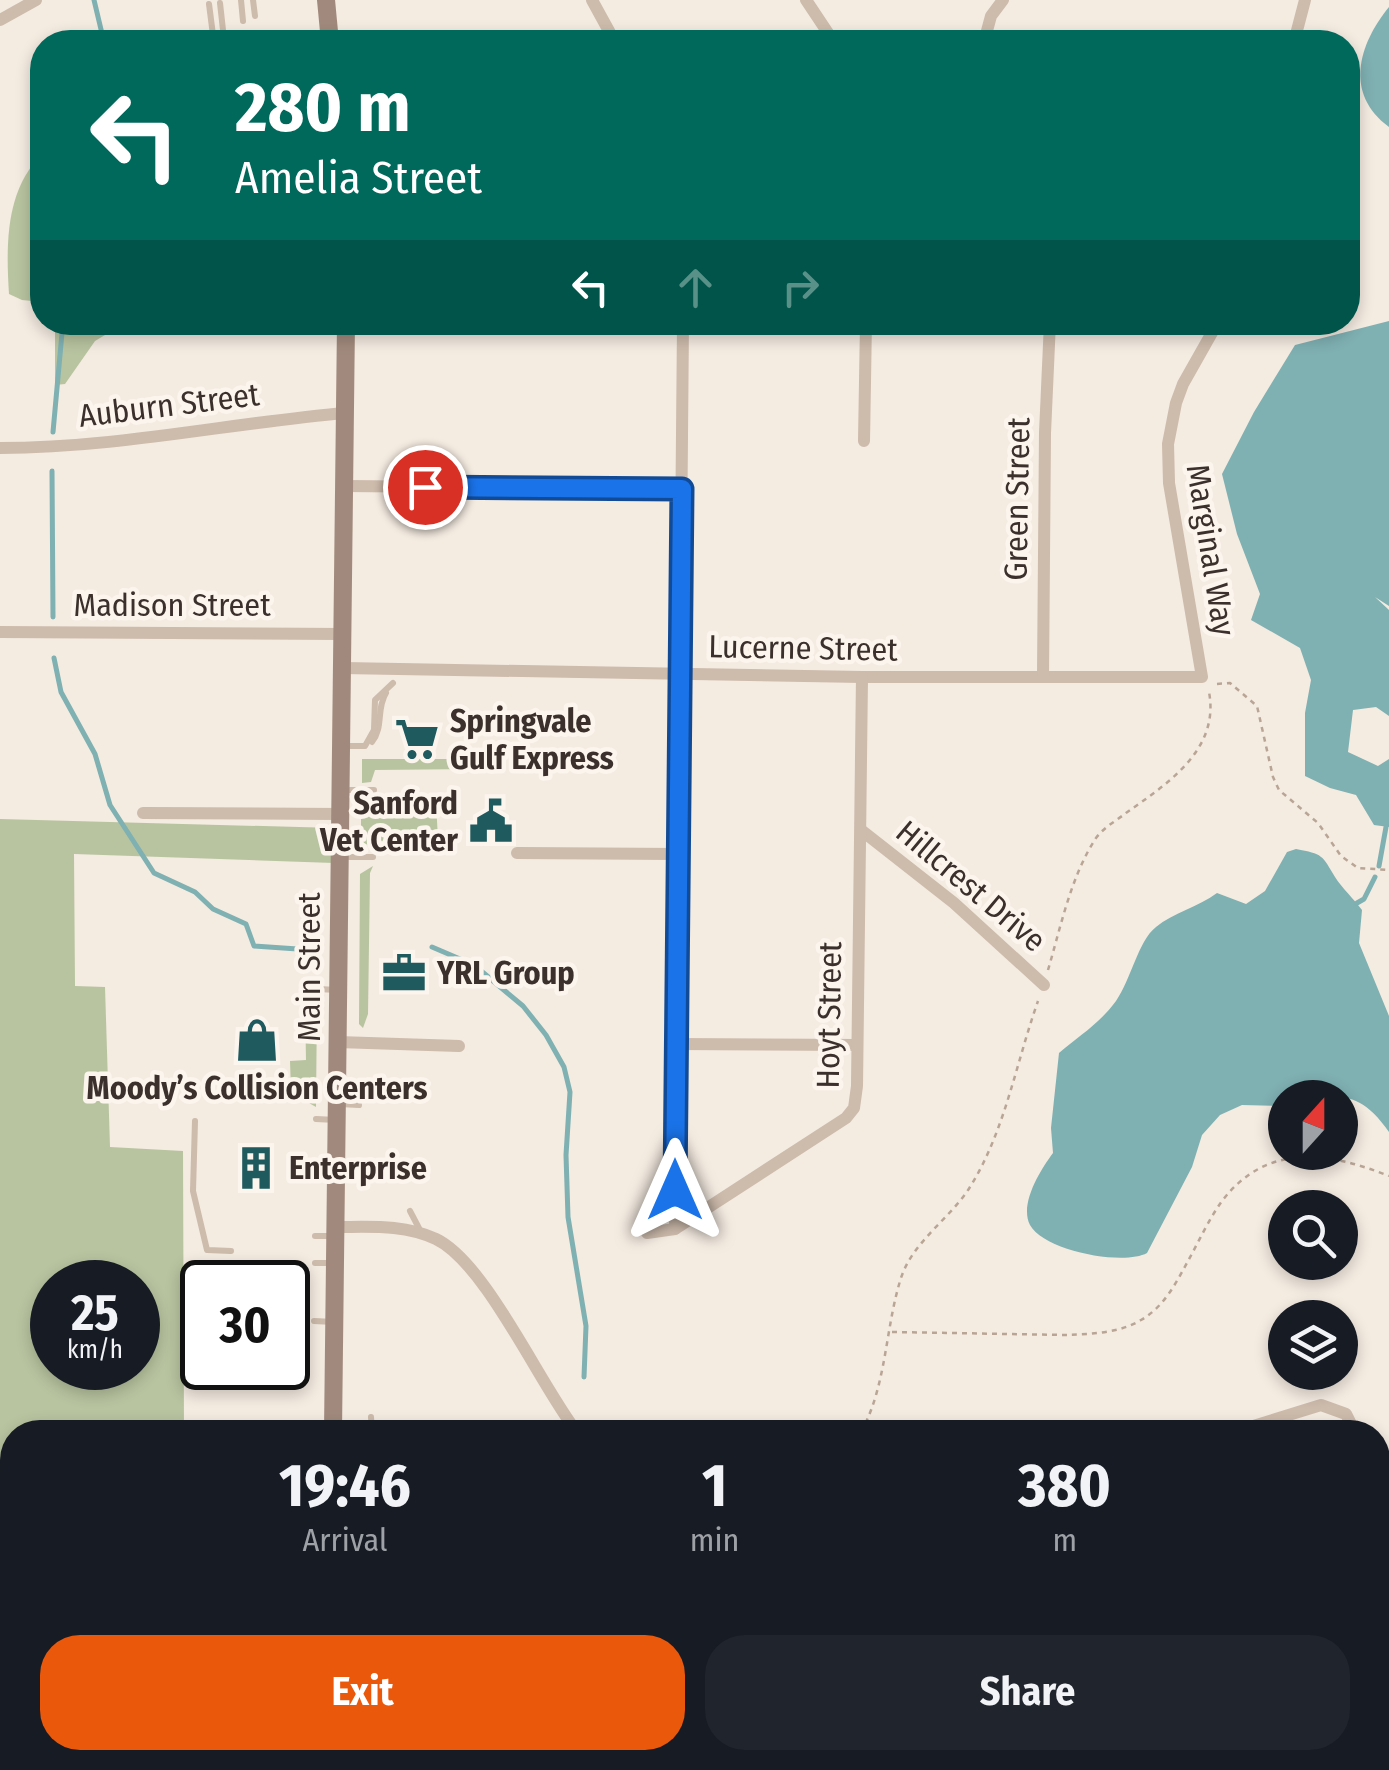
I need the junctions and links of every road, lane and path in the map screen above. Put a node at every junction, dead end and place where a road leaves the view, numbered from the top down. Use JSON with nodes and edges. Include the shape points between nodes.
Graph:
{"nodes":[{"id":1,"x":36,"y":0,"type":"edge"},
{"id":2,"x":241,"y":0,"type":"edge"},
{"id":3,"x":253,"y":0,"type":"edge"},
{"id":4,"x":327,"y":0,"type":"edge"},
{"id":5,"x":592,"y":0,"type":"edge"},
{"id":6,"x":806,"y":0,"type":"edge"},
{"id":7,"x":1003,"y":0,"type":"edge"},
{"id":8,"x":1304,"y":0,"type":"edge"},
{"id":9,"x":220,"y":3,"type":"dead end"},
{"id":10,"x":209,"y":4,"type":"dead end"},
{"id":11,"x":255,"y":16,"type":"dead end"},
{"id":12,"x":0,"y":20,"type":"edge"},
{"id":13,"x":243,"y":21,"type":"dead end"},
{"id":14,"x":212,"y":30,"type":"edge"},
{"id":15,"x":223,"y":30,"type":"dead end"},
{"id":16,"x":329,"y":30,"type":"edge"},
{"id":17,"x":608,"y":30,"type":"edge"},
{"id":18,"x":826,"y":30,"type":"edge"},
{"id":19,"x":987,"y":30,"type":"edge"},
{"id":20,"x":1297,"y":30,"type":"edge"},
{"id":21,"x":346,"y":335,"type":"edge"},
{"id":22,"x":683,"y":335,"type":"edge"},
{"id":23,"x":866,"y":335,"type":"edge"},
{"id":24,"x":1049,"y":335,"type":"edge"},
{"id":25,"x":1211,"y":335,"type":"edge"},
{"id":26,"x":346,"y":413,"type":"junction"},
{"id":27,"x":864,"y":441,"type":"dead end"},
{"id":28,"x":0,"y":448,"type":"edge"},
{"id":29,"x":344,"y":486,"type":"junction"},
{"id":30,"x":682,"y":489,"type":"junction"},
{"id":31,"x":0,"y":632,"type":"edge"},
{"id":32,"x":343,"y":634,"type":"junction"},
{"id":33,"x":343,"y":668,"type":"junction"},
{"id":34,"x":679,"y":673,"type":"junction"},
{"id":35,"x":393,"y":676,"type":"junction"},
{"id":36,"x":862,"y":677,"type":"junction"},
{"id":37,"x":1043,"y":677,"type":"junction"},
{"id":38,"x":1202,"y":677,"type":"joint"},
{"id":39,"x":341,"y":746,"type":"junction"},
{"id":40,"x":367,"y":746,"type":"dead end"},
{"id":41,"x":341,"y":790,"type":"junction"},
{"id":42,"x":374,"y":790,"type":"dead end"},
{"id":43,"x":143,"y":814,"type":"dead end"},
{"id":44,"x":340,"y":814,"type":"junction"},
{"id":45,"x":862,"y":830,"type":"junction"},
{"id":46,"x":517,"y":853,"type":"dead end"},
{"id":47,"x":677,"y":854,"type":"junction"},
{"id":48,"x":340,"y":857,"type":"junction"},
{"id":49,"x":373,"y":857,"type":"dead end"},
{"id":50,"x":1389,"y":870,"type":"edge"},
{"id":51,"x":1044,"y":985,"type":"junction"},
{"id":52,"x":317,"y":990,"type":"dead end"},
{"id":53,"x":339,"y":990,"type":"junction"},
{"id":54,"x":338,"y":1042,"type":"junction"},
{"id":55,"x":675,"y":1044,"type":"junction"},
{"id":56,"x":857,"y":1045,"type":"junction"},
{"id":57,"x":459,"y":1046,"type":"dead end"},
{"id":58,"x":359,"y":1105,"type":"dead end"},
{"id":59,"x":337,"y":1112,"type":"junction"},
{"id":60,"x":316,"y":1119,"type":"dead end"},
{"id":61,"x":194,"y":1121,"type":"dead end"},
{"id":62,"x":1389,"y":1176,"type":"edge"},
{"id":63,"x":410,"y":1211,"type":"dead end"},
{"id":64,"x":676,"y":1229,"type":"junction"},
{"id":65,"x":336,"y":1232,"type":"junction"},
{"id":66,"x":648,"y":1233,"type":"dead end"},
{"id":67,"x":422,"y":1234,"type":"junction"},
{"id":68,"x":315,"y":1236,"type":"dead end"},
{"id":69,"x":231,"y":1250,"type":"dead end"},
{"id":70,"x":315,"y":1263,"type":"dead end"},
{"id":71,"x":336,"y":1263,"type":"junction"},
{"id":72,"x":314,"y":1321,"type":"dead end"},
{"id":73,"x":335,"y":1322,"type":"junction"},
{"id":74,"x":891,"y":1332,"type":"junction"},
{"id":75,"x":371,"y":1416,"type":"dead end"},
{"id":76,"x":334,"y":1420,"type":"edge"},
{"id":77,"x":371,"y":1420,"type":"edge"},
{"id":78,"x":570,"y":1420,"type":"edge"},
{"id":79,"x":865,"y":1420,"type":"edge"},
{"id":80,"x":1274,"y":1420,"type":"edge"},
{"id":81,"x":1349,"y":1420,"type":"edge"}],
"edges":[{"from":1,"to":12,"type":"street"},
{"from":2,"to":13,"type":"lane"},
{"from":3,"to":11,"type":"lane"},
{"from":4,"to":16,"type":"main road"},
{"from":5,"to":17,"type":"street"},
{"from":6,"to":18,"type":"street"},
{"from":7,"to":19,"type":"street"},
{"from":8,"to":20,"type":"street"},
{"from":9,"to":15,"type":"lane"},
{"from":10,"to":14,"type":"lane"},
{"from":21,"to":26,"type":"main road","name":"Main Street"},
{"from":22,"to":30,"type":"street"},
{"from":23,"to":27,"type":"street"},
{"from":24,"to":37,"type":"street","name":"Green Street"},
{"from":25,"to":38,"type":"street","name":"Marginal Way","via":[[1183,384],[1168,444],[1168,483]]},
{"from":26,"to":28,"type":"street","name":"Auburn Street","via":[[121,442]]},
{"from":26,"to":29,"type":"main road","name":"Main Street"},
{"from":29,"to":30,"type":"street"},
{"from":29,"to":32,"type":"main road","name":"Main Street"},
{"from":30,"to":34,"type":"street"},
{"from":31,"to":32,"type":"street","name":"Madison Street"},
{"from":32,"to":33,"type":"main road","name":"Main Street"},
{"from":33,"to":35,"type":"street","name":"Lucerne Street"},
{"from":33,"to":39,"type":"main road","name":"Main Street"},
{"from":34,"to":35,"type":"street","name":"Lucerne Street"},
{"from":34,"to":36,"type":"street","name":"Lucerne Street"},
{"from":34,"to":47,"type":"street"},
{"from":35,"to":39,"type":"lane","via":[[376,700],[374,730],[365,746]]},
{"from":35,"to":40,"type":"lane","via":[[381,700],[378,734]]},
{"from":36,"to":37,"type":"street","name":"Lucerne Street"},
{"from":36,"to":45,"type":"street","name":"Hoyt Street"},
{"from":37,"to":38,"type":"street","name":"Lucerne Street"},
{"from":39,"to":41,"type":"main road","name":"Main Street"},
{"from":41,"to":42,"type":"lane"},
{"from":41,"to":44,"type":"main road","name":"Main Street"},
{"from":43,"to":44,"type":"street"},
{"from":44,"to":48,"type":"main road","name":"Main Street"},
{"from":45,"to":51,"type":"street","name":"Hillcrest Drive"},
{"from":45,"to":56,"type":"street","name":"Hoyt Street"},
{"from":46,"to":47,"type":"street"},
{"from":47,"to":55,"type":"street"},
{"from":48,"to":49,"type":"lane"},
{"from":48,"to":53,"type":"main road","name":"Main Street"},
{"from":50,"to":51,"type":"path","via":[[1358,868],[1340,856],[1318,823],[1280,790],[1257,706],[1230,683],[1205,684],[1210,716],[1198,753],[1100,832],[1084,858]]},
{"from":51,"to":74,"type":"path","via":[[1000,1124],[969,1189],[914,1252]]},
{"from":52,"to":53,"type":"lane"},
{"from":53,"to":54,"type":"main road","name":"Main Street"},
{"from":54,"to":57,"type":"street","via":[[378,1038]]},
{"from":54,"to":59,"type":"main road","name":"Main Street"},
{"from":55,"to":56,"type":"street"},
{"from":55,"to":64,"type":"street"},
{"from":56,"to":64,"type":"street","name":"Hoyt Street","via":[[856,1102],[846,1118]]},
{"from":58,"to":59,"type":"lane"},
{"from":59,"to":60,"type":"lane"},
{"from":59,"to":65,"type":"main road","name":"Main Street"},
{"from":61,"to":69,"type":"lane","via":[[193,1191],[207,1250]]},
{"from":62,"to":74,"type":"path","via":[[1326,1156],[1263,1167],[1221,1202],[1165,1300],[1140,1322],[1092,1334]]},
{"from":63,"to":67,"type":"lane"},
{"from":64,"to":66,"type":"street","name":"Hoyt Street"},
{"from":65,"to":67,"type":"street","via":[[386,1226]]},
{"from":65,"to":68,"type":"lane"},
{"from":65,"to":71,"type":"main road","name":"Main Street"},
{"from":67,"to":78,"type":"street","via":[[451,1249],[476,1276]]},
{"from":70,"to":71,"type":"lane"},
{"from":71,"to":73,"type":"main road","name":"Main Street"},
{"from":72,"to":73,"type":"lane"},
{"from":73,"to":76,"type":"main road","name":"Main Street"},
{"from":74,"to":79,"type":"path"},
{"from":75,"to":77,"type":"lane"},
{"from":80,"to":81,"type":"street","via":[[1321,1406]]}]}
